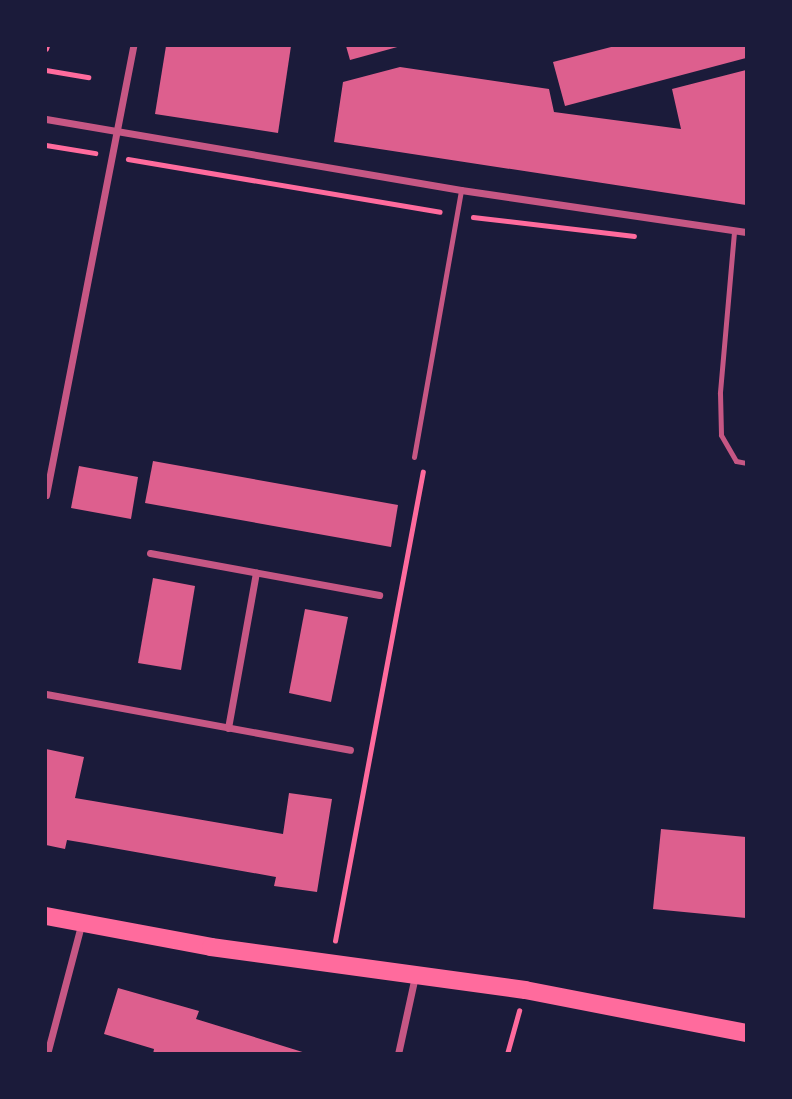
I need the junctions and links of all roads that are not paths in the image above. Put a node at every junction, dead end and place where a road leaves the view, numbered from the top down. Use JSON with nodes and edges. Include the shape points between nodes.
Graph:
{"nodes":[{"id":1,"x":134,"y":46,"type":"edge"},
{"id":2,"x":46,"y":119,"type":"edge"},
{"id":3,"x":117,"y":130,"type":"junction"},
{"id":4,"x":461,"y":190,"type":"junction"},
{"id":5,"x":734,"y":232,"type":"junction"},
{"id":6,"x":747,"y":232,"type":"edge"},
{"id":7,"x":415,"y":457,"type":"road end"},
{"id":8,"x":747,"y":463,"type":"edge"},
{"id":9,"x":46,"y":495,"type":"edge"},
{"id":10,"x":150,"y":553,"type":"dead end"},
{"id":11,"x":256,"y":573,"type":"junction"},
{"id":12,"x":379,"y":595,"type":"dead end"},
{"id":13,"x":46,"y":694,"type":"edge"},
{"id":14,"x":229,"y":728,"type":"junction"},
{"id":15,"x":350,"y":750,"type":"dead end"},
{"id":16,"x":46,"y":916,"type":"edge"},
{"id":17,"x":82,"y":924,"type":"junction"},
{"id":18,"x":415,"y":974,"type":"junction"},
{"id":19,"x":747,"y":1033,"type":"edge"},
{"id":20,"x":47,"y":1054,"type":"edge"},
{"id":21,"x":398,"y":1054,"type":"edge"}],
"edges":[{"from":1,"to":3,"type":"street"},
{"from":2,"to":3,"type":"street"},
{"from":3,"to":4,"type":"street"},
{"from":3,"to":9,"type":"street"},
{"from":4,"to":5,"type":"street"},
{"from":4,"to":7,"type":"lane"},
{"from":5,"to":6,"type":"street"},
{"from":5,"to":8,"type":"lane","via":[[720,393],[721,435],[736,461]]},
{"from":10,"to":11,"type":"street"},
{"from":11,"to":12,"type":"street"},
{"from":11,"to":14,"type":"street"},
{"from":13,"to":14,"type":"street"},
{"from":14,"to":15,"type":"street"},
{"from":16,"to":17,"type":"main road"},
{"from":17,"to":18,"type":"main road"},
{"from":17,"to":20,"type":"street"},
{"from":18,"to":19,"type":"main road"},
{"from":18,"to":21,"type":"street"}]}
